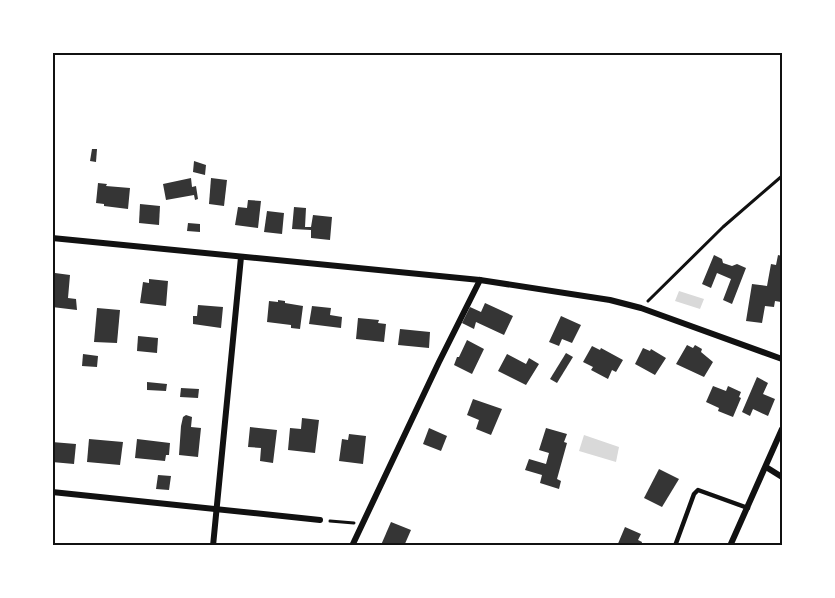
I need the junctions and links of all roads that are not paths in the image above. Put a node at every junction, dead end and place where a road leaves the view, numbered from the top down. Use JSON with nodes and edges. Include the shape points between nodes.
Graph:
{"nodes":[{"id":1,"x":52,"y":238,"type":"edge"},
{"id":2,"x":241,"y":257,"type":"junction"},
{"id":3,"x":480,"y":280,"type":"junction"},
{"id":4,"x":783,"y":359,"type":"edge"},
{"id":5,"x":783,"y":429,"type":"edge"},
{"id":6,"x":766,"y":467,"type":"junction"},
{"id":7,"x":783,"y":477,"type":"edge"},
{"id":8,"x":52,"y":492,"type":"edge"},
{"id":9,"x":218,"y":508,"type":"junction"},
{"id":10,"x":748,"y":508,"type":"junction"},
{"id":11,"x":320,"y":519,"type":"road end"},
{"id":12,"x":213,"y":546,"type":"edge"},
{"id":13,"x":352,"y":546,"type":"edge"},
{"id":14,"x":675,"y":546,"type":"edge"},
{"id":15,"x":730,"y":546,"type":"edge"}],
"edges":[{"from":1,"to":2,"type":"street"},
{"from":2,"to":3,"type":"street"},
{"from":2,"to":9,"type":"street"},
{"from":3,"to":4,"type":"street","via":[[641,308]]},
{"from":3,"to":13,"type":"street"},
{"from":5,"to":6,"type":"street"},
{"from":6,"to":7,"type":"street"},
{"from":6,"to":10,"type":"street"},
{"from":8,"to":9,"type":"street"},
{"from":9,"to":11,"type":"street"},
{"from":9,"to":12,"type":"street"},
{"from":10,"to":14,"type":"lane","via":[[698,490]]},
{"from":10,"to":15,"type":"street"}]}
